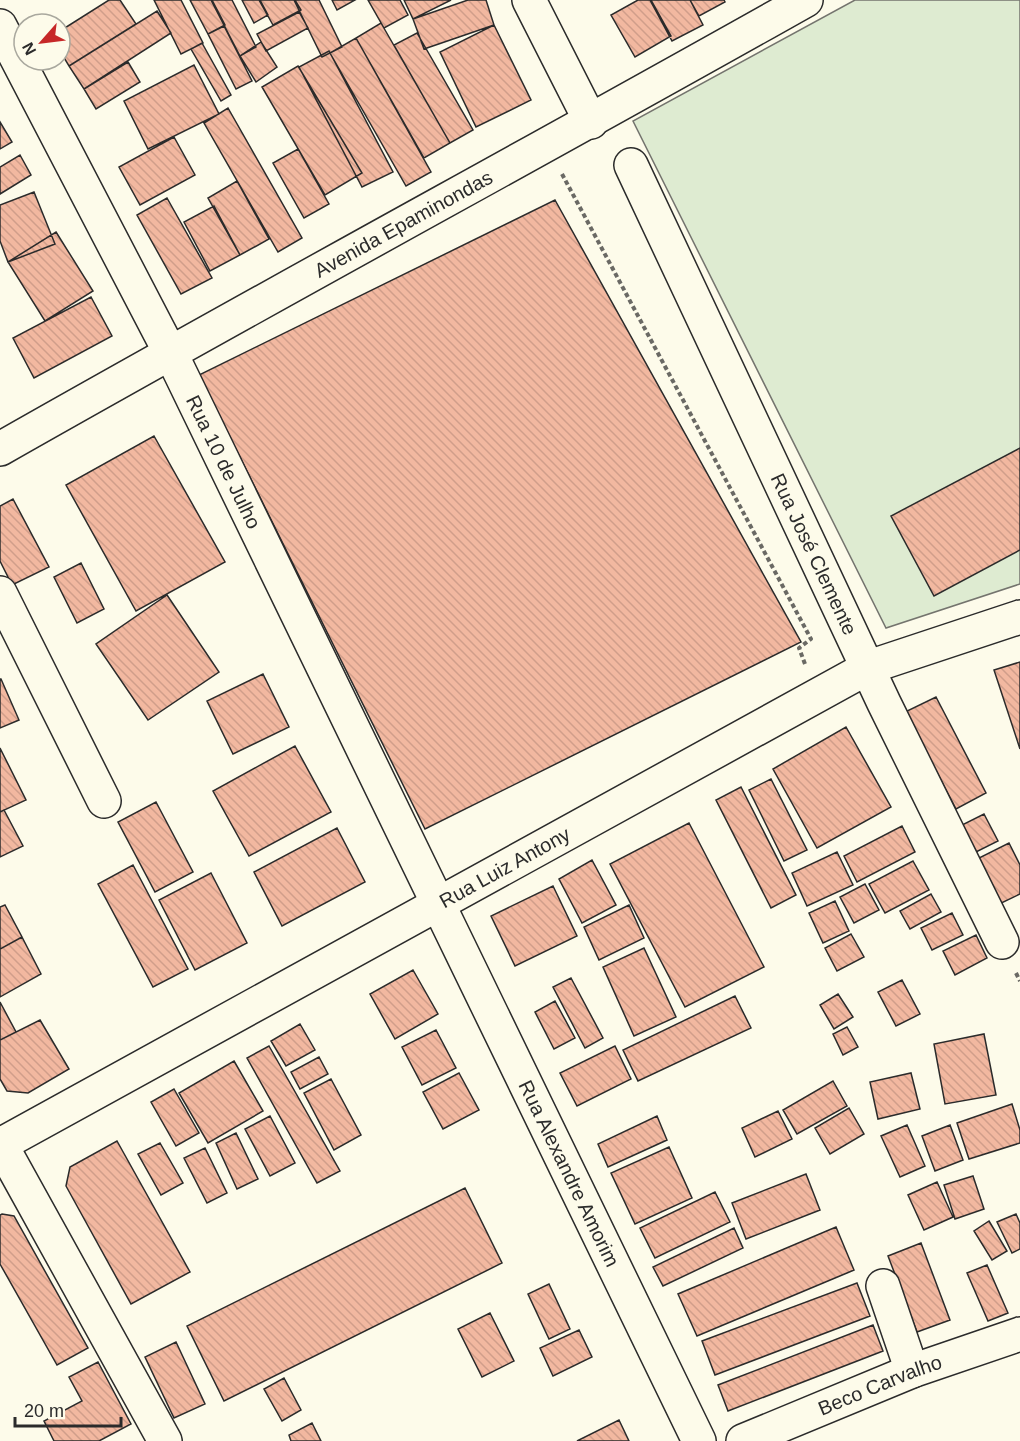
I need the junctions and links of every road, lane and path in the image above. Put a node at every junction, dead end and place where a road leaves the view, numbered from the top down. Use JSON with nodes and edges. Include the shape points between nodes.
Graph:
{"nodes":[{"id":1,"x":529,"y":0,"type":"edge"},
{"id":2,"x":806,"y":0,"type":"edge"},
{"id":3,"x":0,"y":26,"type":"edge"},
{"id":4,"x":591,"y":122,"type":"junction"},
{"id":5,"x":547,"y":145,"type":"junction"},
{"id":6,"x":631,"y":165,"type":"dead end"},
{"id":7,"x":170,"y":352,"type":"junction"},
{"id":8,"x":0,"y":449,"type":"edge"},
{"id":9,"x":0,"y":593,"type":"edge"},
{"id":10,"x":1020,"y":617,"type":"edge"},
{"id":11,"x":869,"y":667,"type":"junction"},
{"id":12,"x":818,"y":696,"type":"junction"},
{"id":13,"x":104,"y":801,"type":"dead end"},
{"id":14,"x":440,"y":904,"type":"junction"},
{"id":15,"x":1002,"y":942,"type":"dead end"},
{"id":16,"x":0,"y":1144,"type":"edge"},
{"id":17,"x":883,"y":1286,"type":"dead end"},
{"id":18,"x":1020,"y":1334,"type":"edge"},
{"id":19,"x":912,"y":1371,"type":"junction"},
{"id":20,"x":165,"y":1441,"type":"edge"},
{"id":21,"x":699,"y":1441,"type":"edge"},
{"id":22,"x":743,"y":1441,"type":"edge"}],
"edges":[{"from":1,"to":4,"type":"street"},
{"from":2,"to":4,"type":"street","name":"Avenida Epaminondas"},
{"from":3,"to":7,"type":"street","name":"Rua 10 de Julho"},
{"from":4,"to":5,"type":"street","name":"Avenida Epaminondas"},
{"from":5,"to":7,"type":"street","name":"Avenida Epaminondas"},
{"from":5,"to":12,"type":"path","via":[[811,639],[799,648]]},
{"from":6,"to":11,"type":"street","name":"Rua José Clemente"},
{"from":7,"to":8,"type":"street","name":"Avenida Epaminondas"},
{"from":7,"to":14,"type":"street","name":"Rua 10 de Julho"},
{"from":9,"to":13,"type":"street"},
{"from":10,"to":11,"type":"street","name":"Rua Luiz Antony"},
{"from":11,"to":12,"type":"street","name":"Rua Luiz Antony"},
{"from":11,"to":15,"type":"street","name":"Rua José Clemente"},
{"from":12,"to":14,"type":"street","name":"Rua Luiz Antony"},
{"from":14,"to":16,"type":"street","name":"Rua Luiz Antony"},
{"from":14,"to":21,"type":"street","name":"Rua Alexandre Amorim"},
{"from":16,"to":20,"type":"street"},
{"from":17,"to":19,"type":"street"},
{"from":18,"to":19,"type":"street","name":"Beco Carvalho"},
{"from":19,"to":22,"type":"street","name":"Beco Carvalho"}]}
